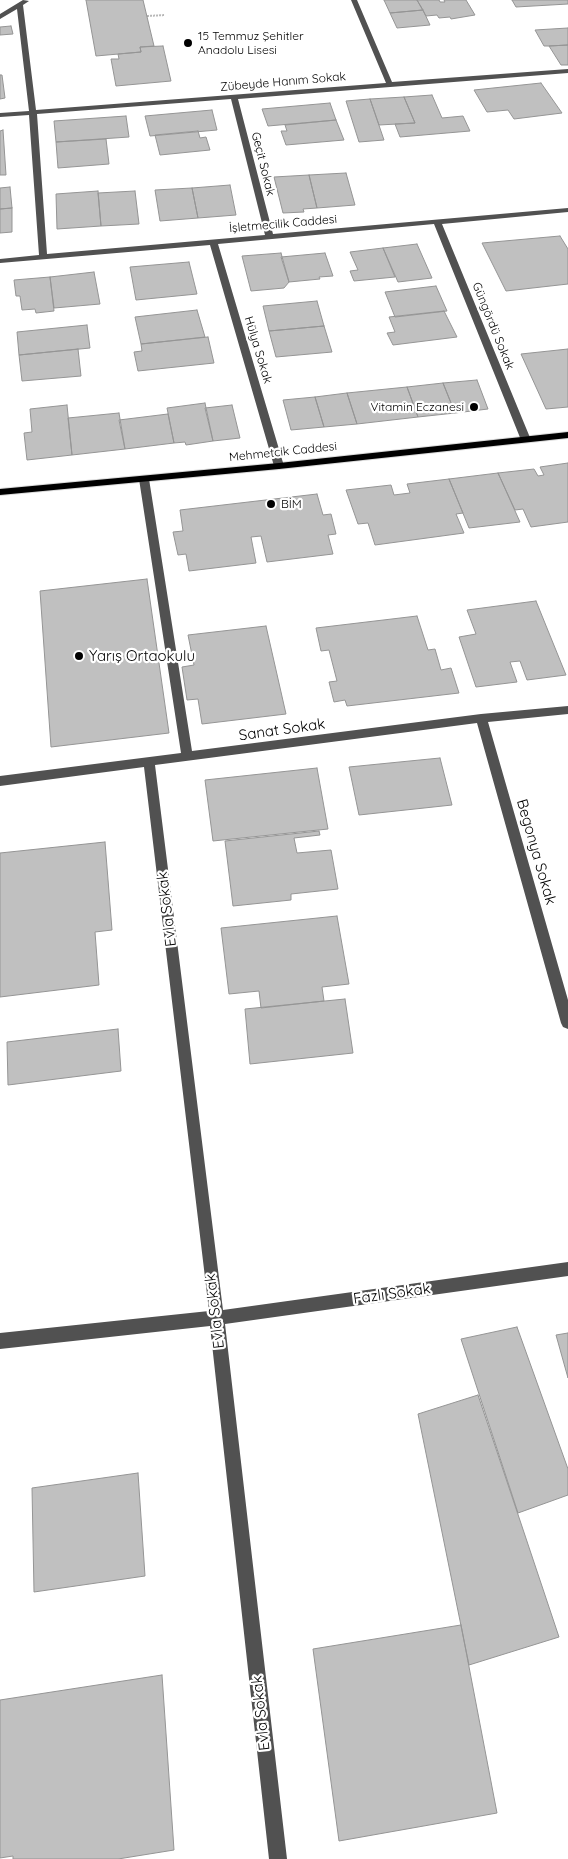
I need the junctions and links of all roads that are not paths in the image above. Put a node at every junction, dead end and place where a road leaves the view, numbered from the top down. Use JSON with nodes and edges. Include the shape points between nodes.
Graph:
{"nodes":[{"id":1,"x":354,"y":0,"type":"edge"},
{"id":2,"x":24,"y":2,"type":"edge"},
{"id":3,"x":0,"y":16,"type":"edge"},
{"id":4,"x":568,"y":71,"type":"edge"},
{"id":5,"x":390,"y":84,"type":"junction"},
{"id":6,"x":234,"y":97,"type":"junction"},
{"id":7,"x":33,"y":112,"type":"junction"},
{"id":8,"x":0,"y":115,"type":"edge"},
{"id":9,"x":568,"y":210,"type":"edge"},
{"id":10,"x":437,"y":221,"type":"junction"},
{"id":11,"x":269,"y":236,"type":"junction"},
{"id":12,"x":213,"y":241,"type":"junction"},
{"id":13,"x":43,"y":257,"type":"junction"},
{"id":14,"x":0,"y":261,"type":"edge"},
{"id":15,"x":568,"y":435,"type":"edge"},
{"id":16,"x":526,"y":440,"type":"junction"},
{"id":17,"x":280,"y":466,"type":"junction"},
{"id":18,"x":144,"y":479,"type":"junction"},
{"id":19,"x":0,"y":492,"type":"edge"},
{"id":20,"x":568,"y":710,"type":"edge"},
{"id":21,"x":481,"y":718,"type":"junction"},
{"id":22,"x":187,"y":758,"type":"junction"},
{"id":23,"x":149,"y":763,"type":"junction"},
{"id":24,"x":0,"y":781,"type":"edge"},
{"id":25,"x":568,"y":1023,"type":"edge"},
{"id":26,"x":568,"y":1269,"type":"edge"},
{"id":27,"x":216,"y":1318,"type":"junction"},
{"id":28,"x":0,"y":1341,"type":"edge"},
{"id":29,"x":278,"y":1859,"type":"edge"}],
"edges":[{"from":1,"to":5,"type":"street"},
{"from":2,"to":3,"type":"street"},
{"from":2,"to":7,"type":"street"},
{"from":4,"to":5,"type":"street","name":"Zübeyde Hanım Sokak"},
{"from":5,"to":6,"type":"street","name":"Zübeyde Hanım Sokak"},
{"from":6,"to":7,"type":"street","name":"Zübeyde Hanım Sokak"},
{"from":6,"to":11,"type":"street","name":"Geçit Sokak"},
{"from":7,"to":8,"type":"street","name":"Zübeyde Hanım Sokak"},
{"from":7,"to":13,"type":"street"},
{"from":9,"to":10,"type":"street","name":"İşletmecilik Caddesi"},
{"from":10,"to":11,"type":"street","name":"İşletmecilik Caddesi"},
{"from":10,"to":16,"type":"street","name":"Güngördü Sokak"},
{"from":11,"to":12,"type":"street","name":"İşletmecilik Caddesi"},
{"from":12,"to":13,"type":"street","name":"İşletmecilik Caddesi"},
{"from":12,"to":17,"type":"street","name":"Hülya Sokak"},
{"from":13,"to":14,"type":"street","name":"İşletmecilik Caddesi"},
{"from":15,"to":16,"type":"main road","name":"Mehmetcik Caddesi"},
{"from":16,"to":17,"type":"main road","name":"Mehmetcik Caddesi"},
{"from":17,"to":18,"type":"main road","name":"Mehmetcik Caddesi"},
{"from":18,"to":19,"type":"main road","name":"Mehmetcik Caddesi"},
{"from":18,"to":22,"type":"street"},
{"from":20,"to":21,"type":"street","name":"Sanat Sokak"},
{"from":21,"to":22,"type":"street","name":"Sanat Sokak"},
{"from":21,"to":25,"type":"street","name":"Begonya Sokak"},
{"from":22,"to":23,"type":"street","name":"Sanat Sokak"},
{"from":23,"to":24,"type":"street","name":"Sanat Sokak"},
{"from":23,"to":27,"type":"street","name":"Evla Sokak"},
{"from":26,"to":27,"type":"street","name":"Fazlı Sokak"},
{"from":27,"to":28,"type":"street","name":"Fazlı Sokak"},
{"from":27,"to":29,"type":"street","name":"Evla Sokak"}]}
